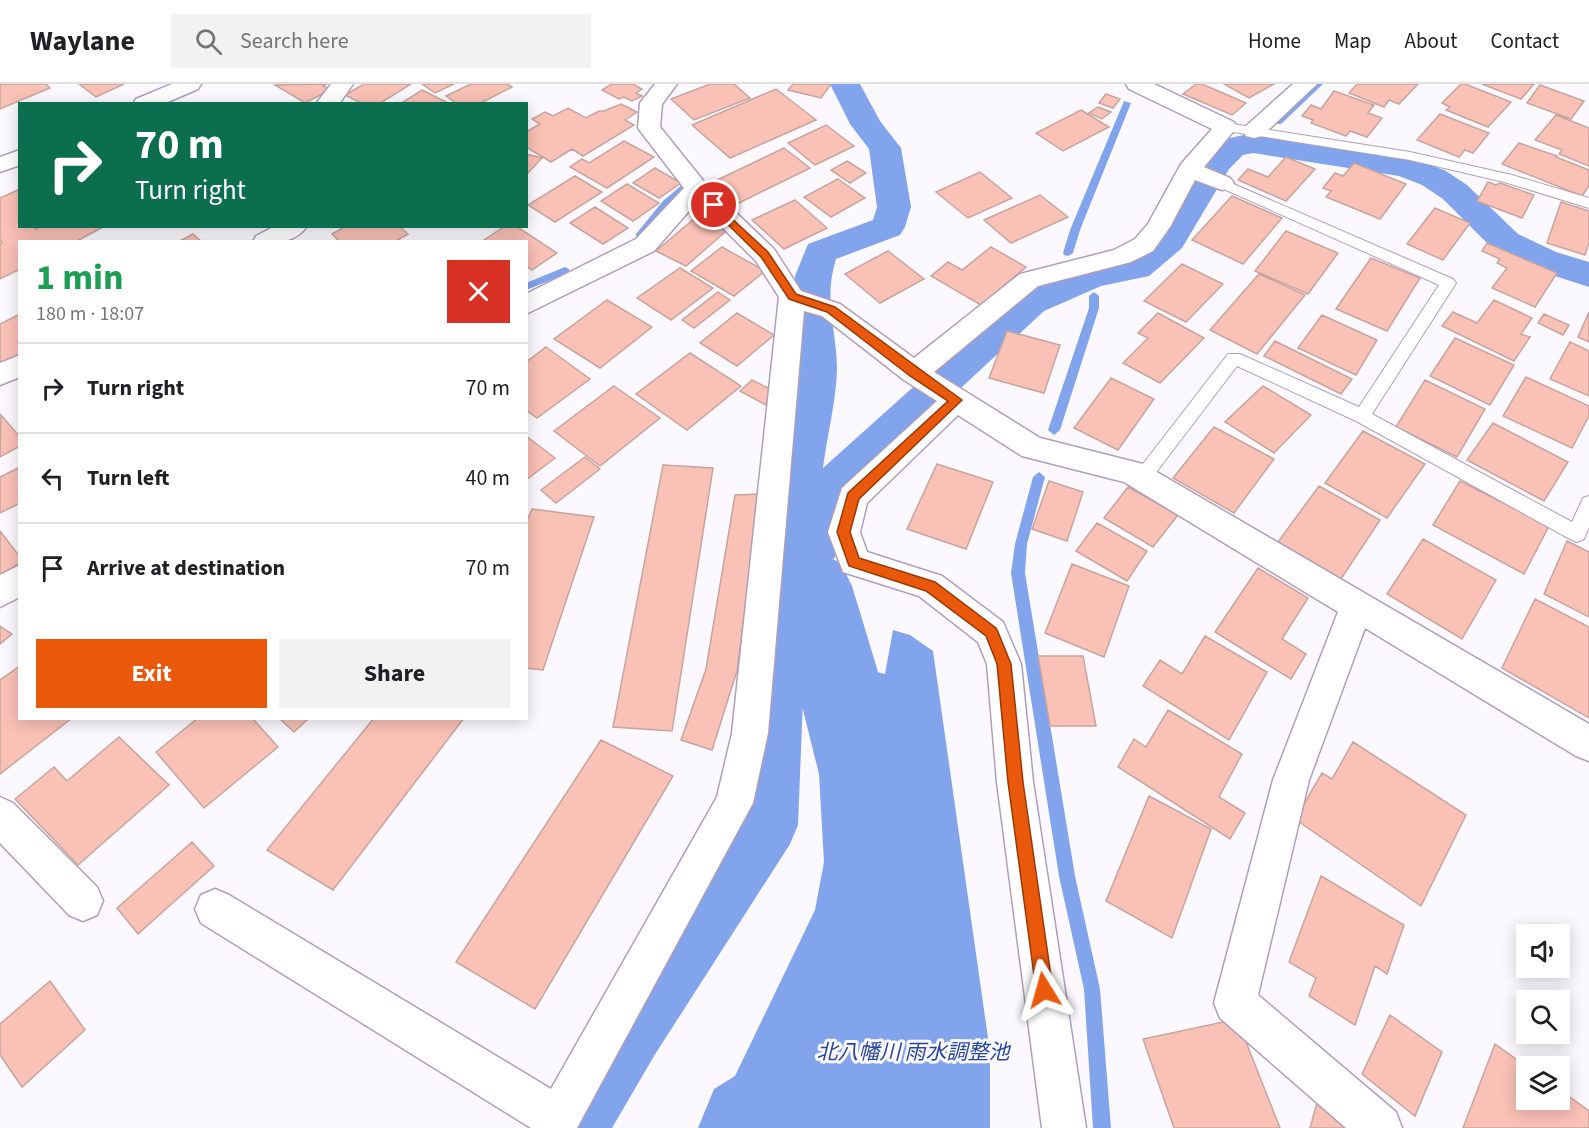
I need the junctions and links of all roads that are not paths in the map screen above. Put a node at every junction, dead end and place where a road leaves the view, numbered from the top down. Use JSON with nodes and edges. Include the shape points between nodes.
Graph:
{"nodes":[{"id":1,"x":190,"y":84,"type":"edge"},
{"id":2,"x":342,"y":84,"type":"edge"},
{"id":3,"x":666,"y":84,"type":"edge"},
{"id":4,"x":1137,"y":84,"type":"edge"},
{"id":5,"x":1306,"y":84,"type":"edge"},
{"id":6,"x":149,"y":102,"type":"edge"},
{"id":7,"x":328,"y":102,"type":"edge"},
{"id":8,"x":1226,"y":127,"type":"junction"},
{"id":9,"x":1254,"y":131,"type":"junction"},
{"id":10,"x":18,"y":158,"type":"edge"},
{"id":11,"x":0,"y":165,"type":"edge"},
{"id":12,"x":1193,"y":170,"type":"junction"},
{"id":13,"x":1222,"y":183,"type":"joint"},
{"id":14,"x":697,"y":188,"type":"junction"},
{"id":15,"x":1589,"y":203,"type":"edge"},
{"id":16,"x":291,"y":228,"type":"edge"},
{"id":17,"x":269,"y":240,"type":"edge"},
{"id":18,"x":792,"y":297,"type":"junction"},
{"id":19,"x":528,"y":304,"type":"edge"},
{"id":20,"x":18,"y":366,"type":"edge"},
{"id":21,"x":0,"y":375,"type":"edge"},
{"id":22,"x":935,"y":387,"type":"junction"},
{"id":23,"x":1362,"y":416,"type":"junction"},
{"id":24,"x":1142,"y":478,"type":"junction"},
{"id":25,"x":1589,"y":502,"type":"edge"},
{"id":26,"x":18,"y":580,"type":"edge"},
{"id":27,"x":0,"y":593,"type":"edge"},
{"id":28,"x":1357,"y":606,"type":"junction"},
{"id":29,"x":1589,"y":744,"type":"edge"},
{"id":30,"x":0,"y":816,"type":"edge"},
{"id":31,"x":84,"y":901,"type":"dead end"},
{"id":32,"x":215,"y":909,"type":"dead end"},
{"id":33,"x":556,"y":1124,"type":"edge"},
{"id":34,"x":1064,"y":1128,"type":"edge"},
{"id":35,"x":1380,"y":1128,"type":"edge"}],
"edges":[{"from":1,"to":6,"type":"main road"},
{"from":2,"to":7,"type":"main road"},
{"from":3,"to":14,"type":"main road","via":[[651,103],[649,129]]},
{"from":4,"to":8,"type":"main road"},
{"from":5,"to":9,"type":"main road"},
{"from":8,"to":9,"type":"lane"},
{"from":8,"to":12,"type":"main road"},
{"from":9,"to":15,"type":"lane","via":[[1410,156],[1507,178]]},
{"from":10,"to":11,"type":"main road"},
{"from":12,"to":13,"type":"main road"},
{"from":12,"to":22,"type":"main road","via":[[1144,245],[1122,256],[1029,279]]},
{"from":13,"to":23,"type":"lane","via":[[1448,283]]},
{"from":14,"to":18,"type":"main road","via":[[765,255]]},
{"from":14,"to":19,"type":"main road","via":[[645,245]]},
{"from":16,"to":17,"type":"main road"},
{"from":18,"to":22,"type":"main road","via":[[831,310]]},
{"from":18,"to":33,"type":"main road","via":[[750,733],[734,803]]},
{"from":20,"to":21,"type":"main road"},
{"from":22,"to":24,"type":"main road","via":[[1032,448],[1132,472]]},
{"from":22,"to":34,"type":"main road","via":[[853,496],[844,532],[854,562],[930,586],[991,632],[1004,664],[1016,782]]},
{"from":23,"to":24,"type":"lane","via":[[1234,358]]},
{"from":23,"to":25,"type":"lane","via":[[1577,534]]},
{"from":24,"to":28,"type":"main road"},
{"from":26,"to":27,"type":"main road"},
{"from":28,"to":29,"type":"main road"},
{"from":28,"to":35,"type":"main road","via":[[1292,780],[1235,1003]]},
{"from":30,"to":31,"type":"main road"},
{"from":32,"to":33,"type":"main road"}]}
